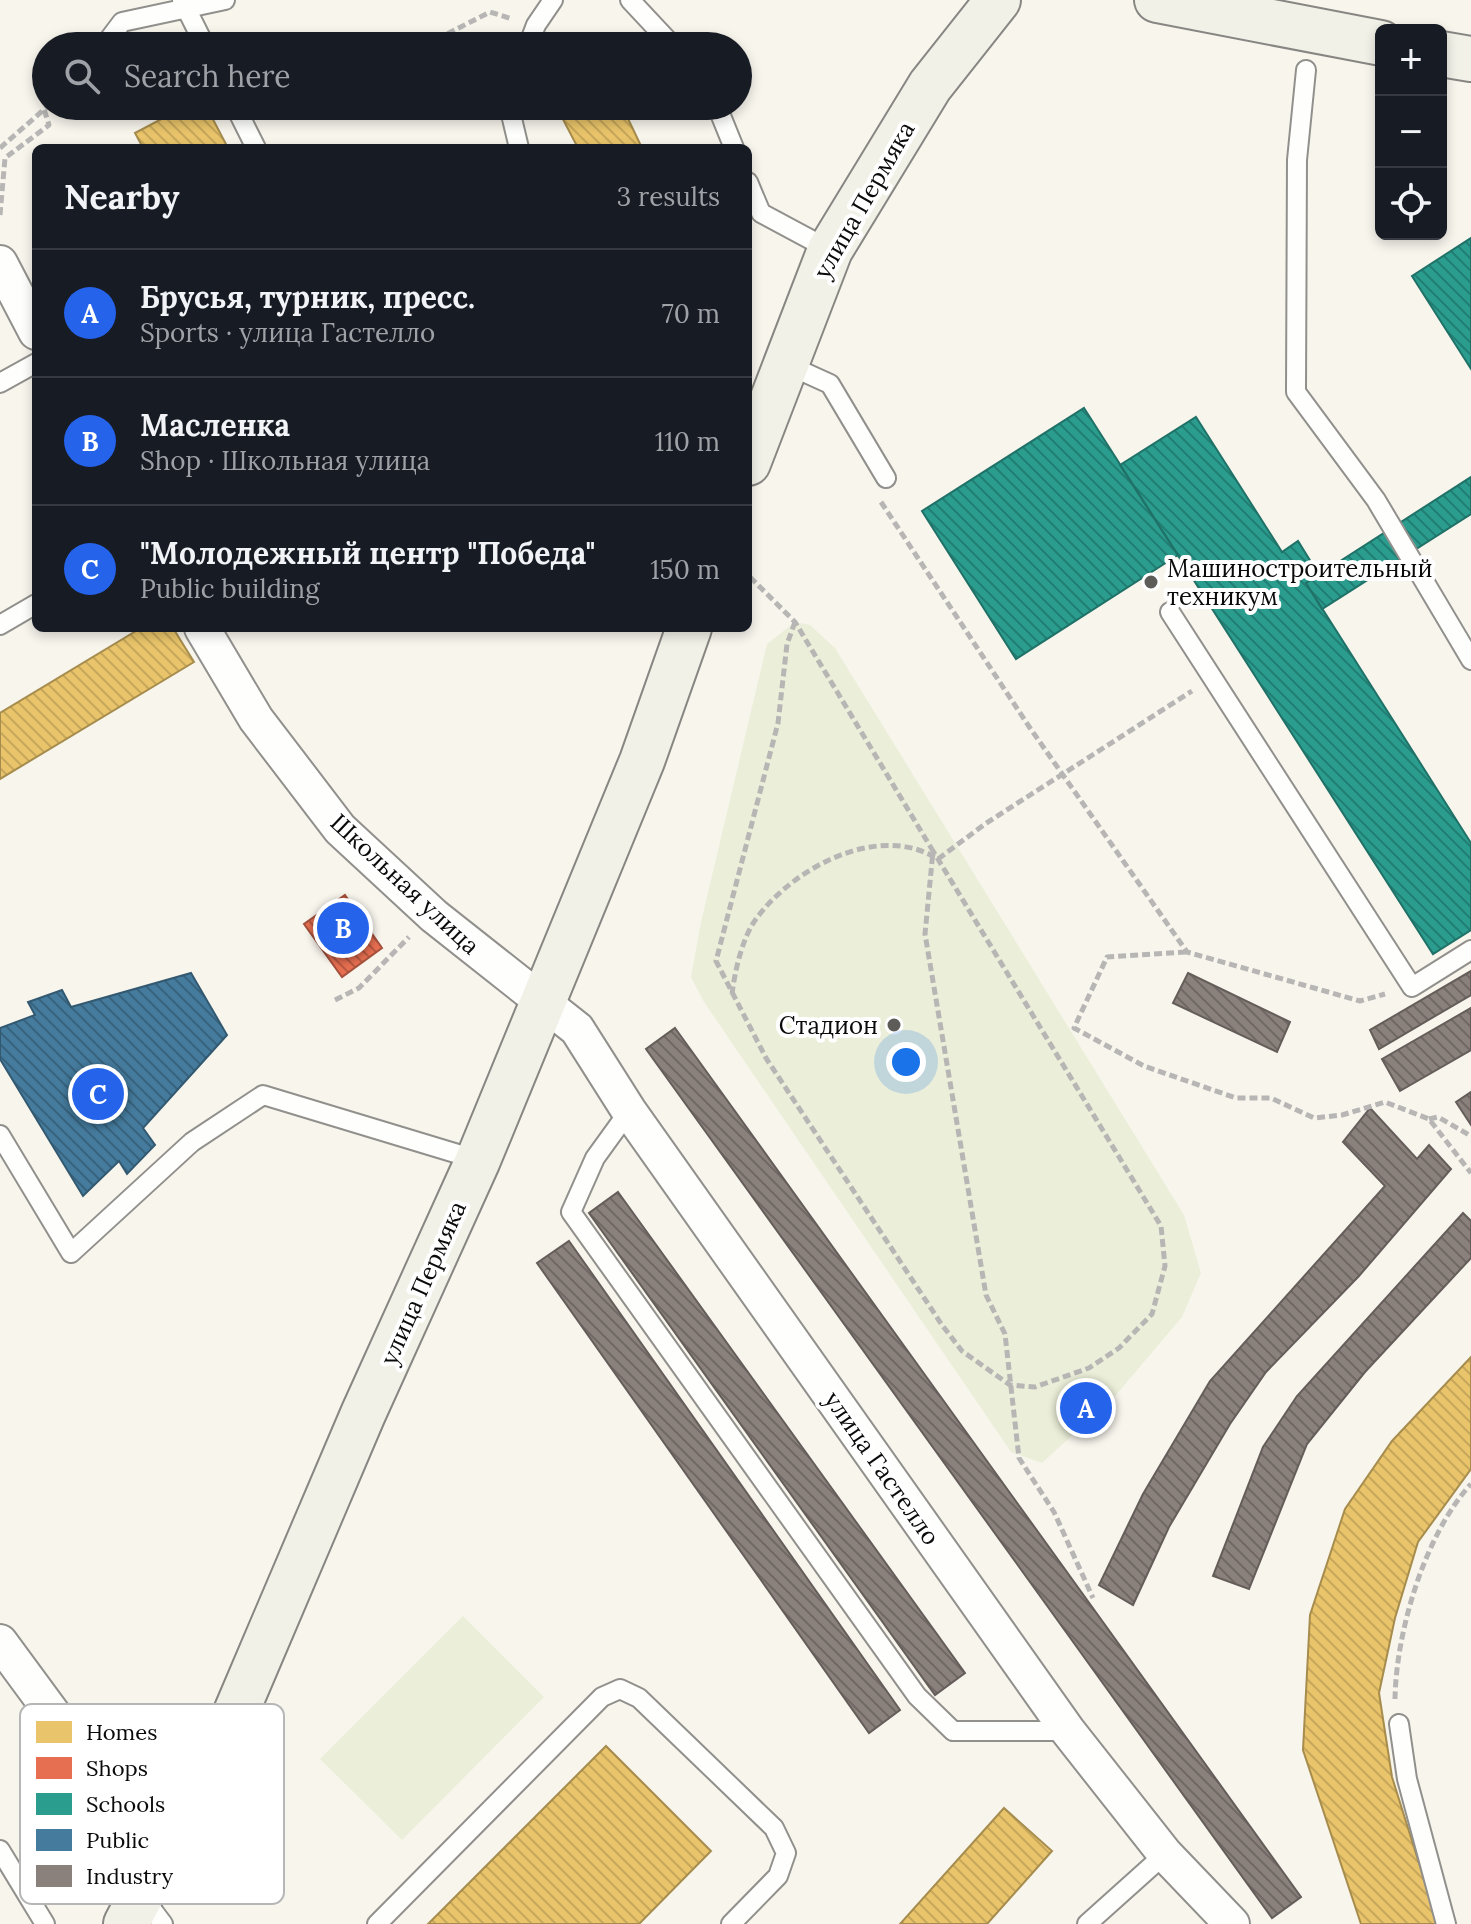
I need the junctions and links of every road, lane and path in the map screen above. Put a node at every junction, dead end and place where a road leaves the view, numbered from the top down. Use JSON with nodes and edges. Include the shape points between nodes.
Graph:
{"nodes":[{"id":1,"x":225,"y":0,"type":"edge"},
{"id":2,"x":630,"y":0,"type":"edge"},
{"id":3,"x":998,"y":0,"type":"edge"},
{"id":4,"x":1157,"y":0,"type":"edge"},
{"id":5,"x":184,"y":4,"type":"edge"},
{"id":6,"x":550,"y":5,"type":"edge"},
{"id":7,"x":114,"y":32,"type":"edge"},
{"id":8,"x":198,"y":32,"type":"edge"},
{"id":9,"x":451,"y":32,"type":"edge"},
{"id":10,"x":536,"y":32,"type":"edge"},
{"id":11,"x":660,"y":32,"type":"edge"},
{"id":12,"x":1375,"y":42,"type":"edge"},
{"id":13,"x":1447,"y":55,"type":"edge"},
{"id":14,"x":1471,"y":59,"type":"edge"},
{"id":15,"x":1306,"y":70,"type":"dead end"},
{"id":16,"x":32,"y":120,"type":"edge"},
{"id":17,"x":48,"y":120,"type":"edge"},
{"id":18,"x":242,"y":120,"type":"edge"},
{"id":19,"x":512,"y":120,"type":"edge"},
{"id":20,"x":723,"y":120,"type":"edge"},
{"id":21,"x":254,"y":144,"type":"edge"},
{"id":22,"x":518,"y":144,"type":"edge"},
{"id":23,"x":732,"y":144,"type":"edge"},
{"id":24,"x":0,"y":148,"type":"edge"},
{"id":25,"x":752,"y":192,"type":"edge"},
{"id":26,"x":0,"y":215,"type":"edge"},
{"id":27,"x":830,"y":250,"type":"junction"},
{"id":28,"x":0,"y":263,"type":"edge"},
{"id":29,"x":32,"y":324,"type":"edge"},
{"id":30,"x":784,"y":363,"type":"junction"},
{"id":31,"x":32,"y":365,"type":"edge"},
{"id":32,"x":0,"y":383,"type":"edge"},
{"id":33,"x":752,"y":452,"type":"edge"},
{"id":34,"x":886,"y":478,"type":"dead end"},
{"id":35,"x":880,"y":501,"type":"dead end"},
{"id":36,"x":752,"y":579,"type":"edge"},
{"id":37,"x":32,"y":606,"type":"edge"},
{"id":38,"x":1170,"y":612,"type":"dead end"},
{"id":39,"x":795,"y":622,"type":"junction"},
{"id":40,"x":0,"y":625,"type":"edge"},
{"id":41,"x":204,"y":632,"type":"edge"},
{"id":42,"x":688,"y":632,"type":"edge"},
{"id":43,"x":1471,"y":660,"type":"edge"},
{"id":44,"x":1212,"y":678,"type":"junction"},
{"id":45,"x":1062,"y":773,"type":"junction"},
{"id":46,"x":935,"y":856,"type":"junction"},
{"id":47,"x":434,"y":916,"type":"junction"},
{"id":48,"x":1471,"y":950,"type":"edge"},
{"id":49,"x":1187,"y":952,"type":"junction"},
{"id":50,"x":1412,"y":987,"type":"junction"},
{"id":51,"x":732,"y":996,"type":"junction"},
{"id":52,"x":335,"y":1000,"type":"dead end"},
{"id":53,"x":545,"y":1004,"type":"junction"},
{"id":54,"x":629,"y":1111,"type":"junction"},
{"id":55,"x":1429,"y":1119,"type":"junction"},
{"id":56,"x":0,"y":1135,"type":"edge"},
{"id":57,"x":1471,"y":1136,"type":"edge"},
{"id":58,"x":478,"y":1160,"type":"junction"},
{"id":59,"x":1471,"y":1173,"type":"edge"},
{"id":60,"x":1010,"y":1385,"type":"junction"},
{"id":61,"x":1471,"y":1484,"type":"edge"},
{"id":62,"x":1093,"y":1598,"type":"dead end"},
{"id":63,"x":0,"y":1642,"type":"edge"},
{"id":64,"x":1395,"y":1696,"type":"dead end"},
{"id":65,"x":46,"y":1704,"type":"edge"},
{"id":66,"x":239,"y":1704,"type":"edge"},
{"id":67,"x":1399,"y":1724,"type":"dead end"},
{"id":68,"x":1068,"y":1731,"type":"junction"},
{"id":69,"x":0,"y":1850,"type":"edge"},
{"id":70,"x":1165,"y":1854,"type":"junction"},
{"id":71,"x":20,"y":1883,"type":"edge"},
{"id":72,"x":33,"y":1904,"type":"edge"},
{"id":73,"x":45,"y":1924,"type":"edge"},
{"id":74,"x":377,"y":1924,"type":"edge"},
{"id":75,"x":731,"y":1924,"type":"edge"},
{"id":76,"x":1087,"y":1924,"type":"edge"},
{"id":77,"x":1232,"y":1924,"type":"edge"},
{"id":78,"x":1446,"y":1924,"type":"edge"}],
"edges":[{"from":1,"to":5,"type":"lane"},
{"from":2,"to":11,"type":"lane"},
{"from":3,"to":27,"type":"main road","name":"улица Пермяка","via":[[930,86]]},
{"from":4,"to":12,"type":"main road"},
{"from":5,"to":7,"type":"lane","via":[[122,22]]},
{"from":5,"to":8,"type":"lane"},
{"from":6,"to":9,"type":"path","via":[[521,22],[490,12]]},
{"from":6,"to":10,"type":"lane"},
{"from":13,"to":14,"type":"main road"},
{"from":15,"to":43,"type":"lane","via":[[1297,160],[1296,392],[1376,500]]},
{"from":16,"to":24,"type":"path"},
{"from":17,"to":26,"type":"path","via":[[49,125],[5,158]]},
{"from":18,"to":21,"type":"lane"},
{"from":19,"to":22,"type":"lane"},
{"from":20,"to":23,"type":"lane"},
{"from":25,"to":27,"type":"lane","via":[[761,213]]},
{"from":27,"to":30,"type":"main road","name":"улица Пермяка"},
{"from":28,"to":29,"type":"street"},
{"from":30,"to":33,"type":"main road","name":"улица Пермяка"},
{"from":30,"to":34,"type":"lane","via":[[830,384]]},
{"from":31,"to":32,"type":"lane"},
{"from":35,"to":45,"type":"path"},
{"from":36,"to":39,"type":"path"},
{"from":37,"to":40,"type":"lane"},
{"from":38,"to":44,"type":"lane"},
{"from":39,"to":46,"type":"path"},
{"from":39,"to":51,"type":"path","via":[[787,644],[778,723],[716,961]]},
{"from":41,"to":47,"type":"street","name":"Школьная улица","via":[[256,719],[340,829]]},
{"from":42,"to":53,"type":"main road","name":"улица Пермяка"},
{"from":44,"to":45,"type":"path"},
{"from":44,"to":50,"type":"lane"},
{"from":45,"to":46,"type":"path"},
{"from":45,"to":49,"type":"path"},
{"from":46,"to":51,"type":"path","via":[[915,846],[880,844],[834,858],[789,885],[756,919]]},
{"from":46,"to":60,"type":"path","via":[[925,934],[986,1295],[1005,1334]]},
{"from":46,"to":60,"type":"path","via":[[1161,1226],[1165,1266],[1152,1314],[1119,1348],[1089,1368],[1035,1387]]},
{"from":47,"to":52,"type":"path","via":[[359,988]]},
{"from":47,"to":53,"type":"street","name":"Школьная улица"},
{"from":48,"to":50,"type":"lane"},
{"from":49,"to":50,"type":"path","via":[[1360,1001]]},
{"from":49,"to":55,"type":"path","via":[[1107,957],[1074,1028],[1144,1066],[1236,1098],[1271,1098],[1314,1118],[1385,1102]]},
{"from":51,"to":60,"type":"path","via":[[766,1058],[955,1343]]},
{"from":53,"to":54,"type":"street","name":"улица Гастелло","via":[[577,1029]]},
{"from":53,"to":58,"type":"main road","name":"улица Пермяка"},
{"from":54,"to":68,"type":"street","name":"улица Гастелло"},
{"from":54,"to":68,"type":"lane","via":[[595,1158],[571,1212],[580,1225],[917,1696],[953,1731]]},
{"from":55,"to":57,"type":"path","via":[[1438,1117]]},
{"from":55,"to":59,"type":"path"},
{"from":56,"to":58,"type":"lane","via":[[71,1253],[192,1142],[263,1095]]},
{"from":58,"to":66,"type":"main road","name":"улица Пермяка"},
{"from":60,"to":62,"type":"path","via":[[1019,1458],[1054,1512]]},
{"from":61,"to":64,"type":"path","via":[[1431,1546],[1406,1622]]},
{"from":63,"to":65,"type":"street"},
{"from":67,"to":78,"type":"lane","via":[[1407,1779]]},
{"from":68,"to":70,"type":"street","name":"улица Гастелло"},
{"from":69,"to":71,"type":"lane"},
{"from":70,"to":76,"type":"lane"},
{"from":70,"to":77,"type":"street","name":"улица Гастелло"},
{"from":72,"to":73,"type":"lane"},
{"from":74,"to":75,"type":"lane","via":[[602,1697],[620,1689],[639,1698],[774,1828],[786,1853],[778,1876]]}]}
